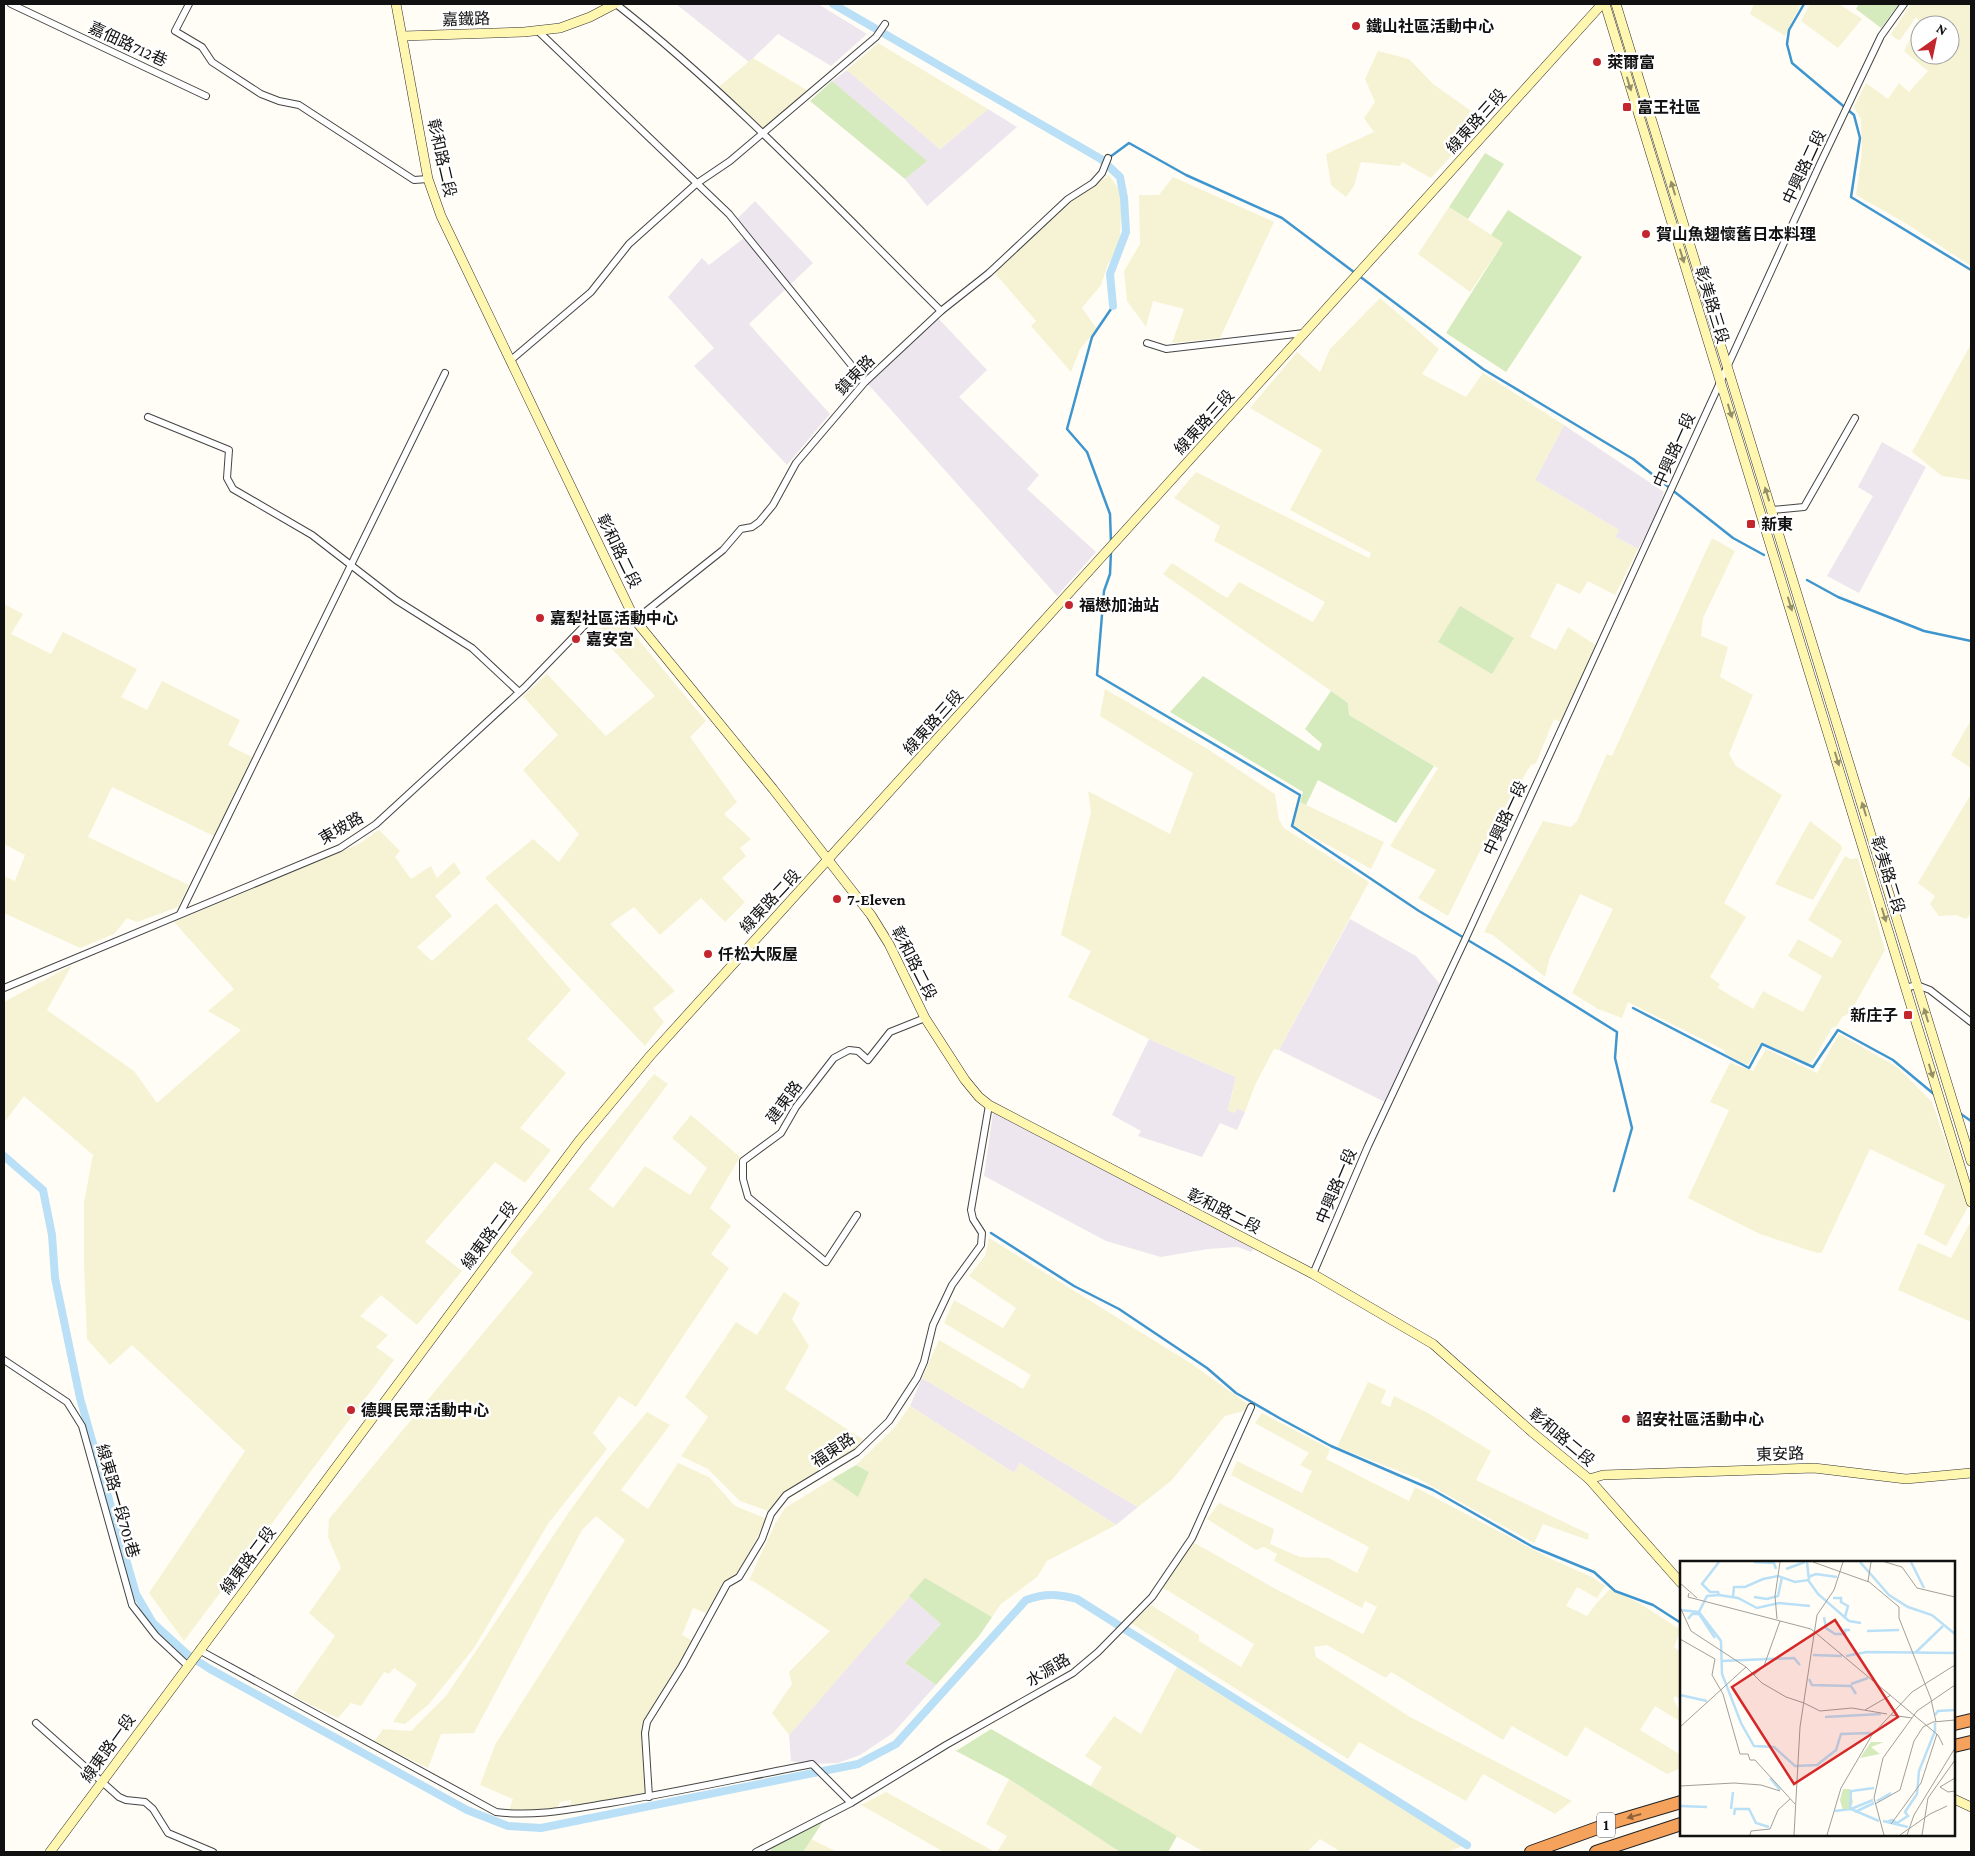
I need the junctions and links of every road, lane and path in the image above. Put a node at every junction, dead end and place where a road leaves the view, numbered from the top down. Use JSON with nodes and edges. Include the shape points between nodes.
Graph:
{"nodes":[{"id":1,"x":11,"y":4,"type":"edge"},
{"id":2,"x":189,"y":4,"type":"edge"},
{"id":3,"x":396,"y":4,"type":"edge"},
{"id":4,"x":615,"y":4,"type":"edge"},
{"id":5,"x":1604,"y":4,"type":"edge"},
{"id":6,"x":1616,"y":4,"type":"edge"},
{"id":7,"x":1904,"y":4,"type":"edge"},
{"id":8,"x":883,"y":26,"type":"dead end"},
{"id":9,"x":538,"y":31,"type":"junction"},
{"id":10,"x":403,"y":36,"type":"junction"},
{"id":11,"x":206,"y":96,"type":"dead end"},
{"id":12,"x":762,"y":134,"type":"junction"},
{"id":13,"x":1108,"y":158,"type":"dead end"},
{"id":14,"x":428,"y":179,"type":"junction"},
{"id":15,"x":696,"y":184,"type":"junction"},
{"id":16,"x":941,"y":311,"type":"junction"},
{"id":17,"x":1304,"y":333,"type":"junction"},
{"id":18,"x":1147,"y":343,"type":"dead end"},
{"id":19,"x":511,"y":360,"type":"junction"},
{"id":20,"x":445,"y":373,"type":"dead end"},
{"id":21,"x":1724,"y":374,"type":"junction"},
{"id":22,"x":865,"y":382,"type":"junction"},
{"id":23,"x":148,"y":417,"type":"dead end"},
{"id":24,"x":1855,"y":418,"type":"dead end"},
{"id":25,"x":1772,"y":510,"type":"junction"},
{"id":26,"x":1787,"y":557,"type":"joint"},
{"id":27,"x":1775,"y":558,"type":"joint"},
{"id":28,"x":352,"y":565,"type":"junction"},
{"id":29,"x":635,"y":620,"type":"junction"},
{"id":30,"x":519,"y":692,"type":"junction"},
{"id":31,"x":1853,"y":774,"type":"junction"},
{"id":32,"x":1842,"y":776,"type":"junction"},
{"id":33,"x":829,"y":860,"type":"junction"},
{"id":34,"x":180,"y":914,"type":"junction"},
{"id":35,"x":1917,"y":985,"type":"junction"},
{"id":36,"x":4,"y":988,"type":"edge"},
{"id":37,"x":1905,"y":988,"type":"junction"},
{"id":38,"x":924,"y":1018,"type":"junction"},
{"id":39,"x":1971,"y":1022,"type":"edge"},
{"id":40,"x":989,"y":1105,"type":"junction"},
{"id":41,"x":1971,"y":1162,"type":"edge"},
{"id":42,"x":1971,"y":1202,"type":"edge"},
{"id":43,"x":857,"y":1215,"type":"dead end"},
{"id":44,"x":1313,"y":1274,"type":"junction"},
{"id":45,"x":4,"y":1360,"type":"edge"},
{"id":46,"x":1251,"y":1407,"type":"dead end"},
{"id":47,"x":1971,"y":1473,"type":"edge"},
{"id":48,"x":1589,"y":1479,"type":"junction"},
{"id":49,"x":1680,"y":1582,"type":"edge"},
{"id":50,"x":199,"y":1650,"type":"junction"},
{"id":51,"x":189,"y":1663,"type":"junction"},
{"id":52,"x":1971,"y":1720,"type":"edge"},
{"id":53,"x":36,"y":1724,"type":"dead end"},
{"id":54,"x":1955,"y":1724,"type":"edge"},
{"id":55,"x":1971,"y":1742,"type":"edge"},
{"id":56,"x":1955,"y":1746,"type":"edge"},
{"id":57,"x":103,"y":1781,"type":"junction"},
{"id":58,"x":649,"y":1797,"type":"junction"},
{"id":59,"x":1955,"y":1799,"type":"edge"},
{"id":60,"x":1680,"y":1802,"type":"edge"},
{"id":61,"x":851,"y":1803,"type":"junction"},
{"id":62,"x":1971,"y":1807,"type":"edge"},
{"id":63,"x":1680,"y":1824,"type":"edge"},
{"id":64,"x":50,"y":1852,"type":"edge"},
{"id":65,"x":213,"y":1852,"type":"edge"},
{"id":66,"x":756,"y":1852,"type":"edge"},
{"id":67,"x":1531,"y":1852,"type":"edge"},
{"id":68,"x":1596,"y":1852,"type":"edge"}],
"edges":[{"from":1,"to":11,"type":"street","name":"嘉佃路712巷"},
{"from":2,"to":14,"type":"street","via":[[175,31],[202,47],[212,62],[262,94],[299,105],[414,180]]},
{"from":3,"to":10,"type":"main road","name":"彰和路二段"},
{"from":4,"to":9,"type":"main road","name":"嘉鐵路","via":[[560,28]]},
{"from":4,"to":12,"type":"street","via":[[687,62]]},
{"from":5,"to":17,"type":"main road","name":"線東路三段"},
{"from":5,"to":21,"type":"main road","name":"彰美路三段","one_way":true},
{"from":21,"to":6,"type":"main road","name":"彰美路三段","one_way":true},
{"from":7,"to":21,"type":"street","name":"中興路二段","via":[[1881,36]]},
{"from":8,"to":12,"type":"street","via":[[876,37]]},
{"from":9,"to":10,"type":"main road","name":"嘉鐵路"},
{"from":9,"to":15,"type":"street"},
{"from":10,"to":14,"type":"main road","name":"彰和路二段"},
{"from":12,"to":15,"type":"street"},
{"from":12,"to":16,"type":"street"},
{"from":13,"to":16,"type":"street","name":"鎮東路","via":[[1102,173],[1093,182],[1068,199],[989,273]]},
{"from":14,"to":19,"type":"main road","name":"彰和路二段","via":[[441,216]]},
{"from":15,"to":19,"type":"street","via":[[629,244],[591,292]]},
{"from":15,"to":22,"type":"street","via":[[729,214]]},
{"from":16,"to":22,"type":"street","name":"鎮東路"},
{"from":17,"to":18,"type":"street","via":[[1166,349]]},
{"from":17,"to":33,"type":"main road","name":"線東路三段"},
{"from":19,"to":29,"type":"main road","name":"彰和路二段"},
{"from":20,"to":28,"type":"street"},
{"from":25,"to":21,"type":"main road","name":"彰美路三段","one_way":true},
{"from":21,"to":27,"type":"main road","name":"彰美路三段","one_way":true},
{"from":21,"to":44,"type":"street","name":"中興路一段","via":[[1368,1146]]},
{"from":22,"to":29,"type":"street","name":"鎮東路","via":[[796,463],[773,505],[759,522],[752,528],[741,529],[688,580]]},
{"from":23,"to":28,"type":"street","via":[[229,450],[227,478],[233,489],[312,535]]},
{"from":24,"to":25,"type":"street","via":[[1804,507]]},
{"from":25,"to":26,"type":"main road","name":"彰美路三段"},
{"from":26,"to":31,"type":"main road","name":"彰美路二段"},
{"from":27,"to":32,"type":"main road","name":"彰美路二段","one_way":true},
{"from":28,"to":30,"type":"street","via":[[396,600],[472,648]]},
{"from":28,"to":34,"type":"street"},
{"from":29,"to":30,"type":"street","name":"東坡路","via":[[610,616],[586,624]]},
{"from":29,"to":33,"type":"main road","name":"彰和路二段"},
{"from":30,"to":34,"type":"street","name":"東坡路","via":[[376,824],[340,848]]},
{"from":31,"to":32,"type":"main road"},
{"from":35,"to":31,"type":"main road","name":"彰美路二段","one_way":true},
{"from":32,"to":37,"type":"main road","name":"彰美路二段","one_way":true},
{"from":33,"to":38,"type":"main road","name":"彰和路二段","via":[[889,944]]},
{"from":33,"to":50,"type":"main road","name":"線東路二段","via":[[650,1056],[580,1141]]},
{"from":34,"to":36,"type":"street","name":"東坡路"},
{"from":35,"to":37,"type":"street"},
{"from":35,"to":39,"type":"street","via":[[1930,990]]},
{"from":41,"to":35,"type":"main road","name":"彰美路二段","one_way":true},
{"from":37,"to":42,"type":"main road","name":"彰美路二段","one_way":true},
{"from":38,"to":40,"type":"main road","name":"彰和路二段","via":[[965,1080]]},
{"from":38,"to":43,"type":"street","name":"建東路","via":[[890,1032],[868,1060],[858,1051],[850,1050],[834,1058],[796,1107],[781,1133],[743,1161],[748,1197],[826,1262]]},
{"from":40,"to":44,"type":"main road","name":"彰和路二段"},
{"from":40,"to":58,"type":"street","name":"福東路","via":[[971,1210],[982,1233],[981,1245],[952,1285],[933,1325],[917,1378],[889,1422],[874,1438],[857,1452],[786,1495],[771,1514],[762,1539],[739,1577],[727,1584],[647,1722]]},
{"from":44,"to":48,"type":"main road","name":"彰和路二段","via":[[1433,1344]]},
{"from":45,"to":51,"type":"street","name":"線東路一段701巷","via":[[67,1402],[82,1426],[132,1605],[156,1636]]},
{"from":46,"to":61,"type":"street","name":"水源路","via":[[1192,1538],[1152,1597],[1126,1626],[1073,1673]]},
{"from":47,"to":48,"type":"main road","name":"東安路","via":[[1906,1479],[1814,1468]]},
{"from":48,"to":49,"type":"main road","name":"彰和路二段"},
{"from":50,"to":51,"type":"main road","name":"線東路二段"},
{"from":50,"to":58,"type":"street","via":[[496,1812],[520,1815],[545,1813]]},
{"from":51,"to":57,"type":"main road","name":"線東路一段"},
{"from":52,"to":54,"type":"highway"},
{"from":53,"to":57,"type":"street"},
{"from":55,"to":56,"type":"highway"},
{"from":57,"to":64,"type":"main road","name":"線東路一段"},
{"from":57,"to":65,"type":"street","via":[[126,1800],[140,1800],[149,1805],[168,1833]]},
{"from":58,"to":61,"type":"street","via":[[812,1764]]},
{"from":59,"to":62,"type":"main road"},
{"from":60,"to":67,"type":"highway","number":"1","one_way":true},
{"from":61,"to":66,"type":"street","name":"水源路"},
{"from":63,"to":68,"type":"highway","number":"1"}]}
